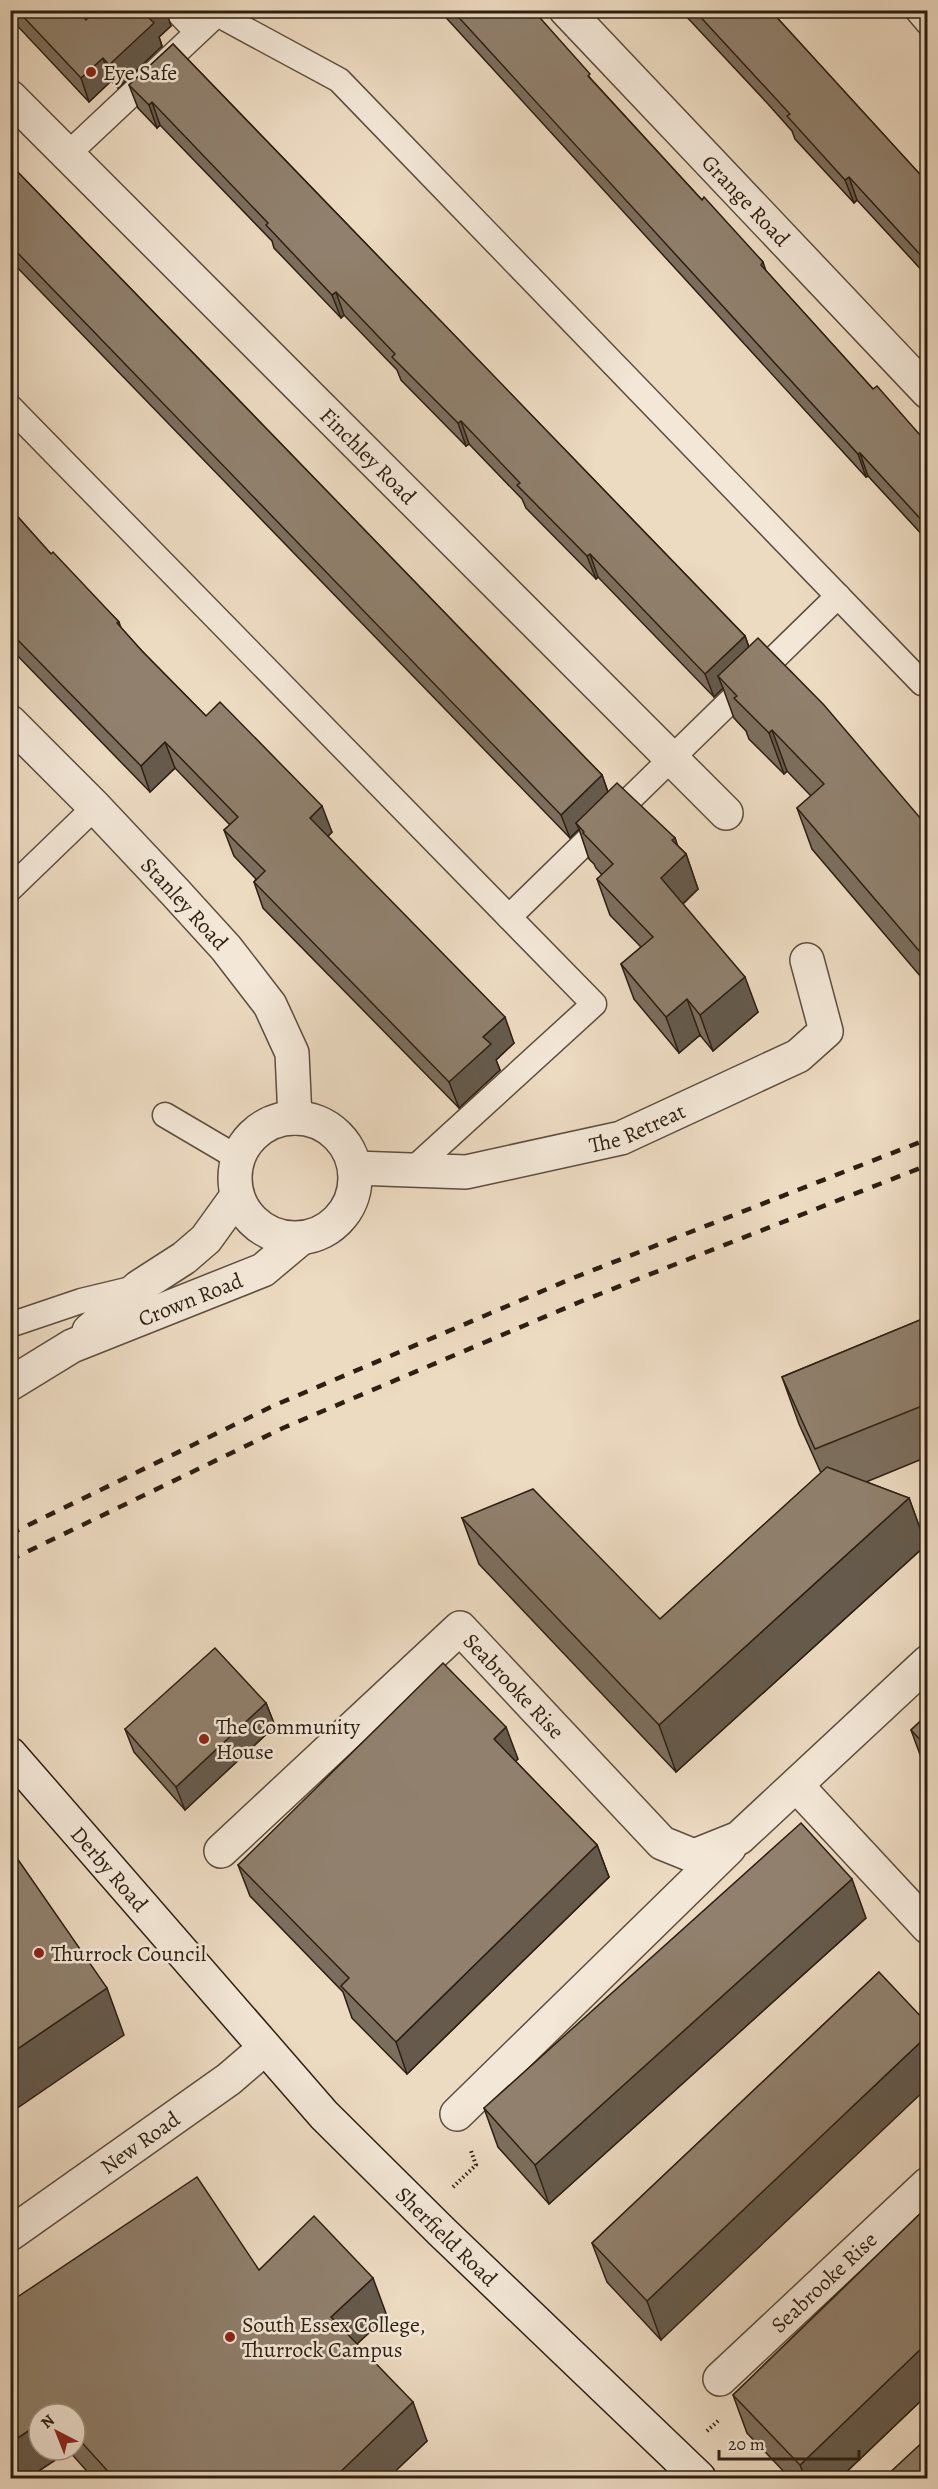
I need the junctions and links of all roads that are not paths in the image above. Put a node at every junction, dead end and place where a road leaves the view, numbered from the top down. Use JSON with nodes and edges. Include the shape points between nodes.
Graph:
{"nodes":[{"id":1,"x":176,"y":10,"type":"edge"},
{"id":2,"x":566,"y":10,"type":"edge"},
{"id":3,"x":917,"y":10,"type":"edge"},
{"id":4,"x":219,"y":12,"type":"edge"},
{"id":5,"x":927,"y":22,"type":"edge"},
{"id":6,"x":197,"y":32,"type":"junction"},
{"id":7,"x":10,"y":97,"type":"edge"},
{"id":8,"x":68,"y":154,"type":"junction"},
{"id":9,"x":927,"y":392,"type":"edge"},
{"id":10,"x":10,"y":407,"type":"edge"},
{"id":11,"x":838,"y":596,"type":"junction"},
{"id":12,"x":922,"y":684,"type":"dead end"},
{"id":13,"x":10,"y":722,"type":"edge"},
{"id":14,"x":672,"y":757,"type":"junction"},
{"id":15,"x":95,"y":807,"type":"junction"},
{"id":16,"x":726,"y":813,"type":"dead end"},
{"id":17,"x":10,"y":889,"type":"edge"},
{"id":18,"x":509,"y":916,"type":"junction"},
{"id":19,"x":807,"y":960,"type":"dead end"},
{"id":20,"x":165,"y":1115,"type":"dead end"},
{"id":21,"x":295,"y":1118,"type":"junction"},
{"id":22,"x":238,"y":1158,"type":"junction"},
{"id":23,"x":355,"y":1168,"type":"junction"},
{"id":24,"x":411,"y":1171,"type":"junction"},
{"id":25,"x":237,"y":1196,"type":"junction"},
{"id":26,"x":300,"y":1239,"type":"junction"},
{"id":27,"x":139,"y":1287,"type":"junction"},
{"id":28,"x":10,"y":1325,"type":"edge"},
{"id":29,"x":72,"y":1346,"type":"junction"},
{"id":30,"x":10,"y":1384,"type":"edge"},
{"id":31,"x":927,"y":1662,"type":"edge"},
{"id":32,"x":10,"y":1754,"type":"edge"},
{"id":33,"x":797,"y":1786,"type":"junction"},
{"id":34,"x":739,"y":1839,"type":"junction"},
{"id":35,"x":221,"y":1851,"type":"dead end"},
{"id":36,"x":927,"y":1927,"type":"edge"},
{"id":37,"x":208,"y":1982,"type":"joint"},
{"id":38,"x":265,"y":2048,"type":"junction"},
{"id":39,"x":458,"y":2114,"type":"road end"},
{"id":40,"x":927,"y":2184,"type":"edge"},
{"id":41,"x":10,"y":2234,"type":"edge"},
{"id":42,"x":720,"y":2379,"type":"road end"},
{"id":43,"x":689,"y":2468,"type":"edge"}],
"edges":[{"from":1,"to":6,"type":"lane"},
{"from":2,"to":9,"type":"street","name":"Grange Road"},
{"from":3,"to":5,"type":"lane"},
{"from":4,"to":6,"type":"lane"},
{"from":4,"to":11,"type":"lane","via":[[339,80]]},
{"from":6,"to":8,"type":"lane"},
{"from":7,"to":8,"type":"street","name":"Finchley Road"},
{"from":8,"to":14,"type":"street","name":"Finchley Road"},
{"from":10,"to":18,"type":"lane"},
{"from":11,"to":12,"type":"lane"},
{"from":11,"to":14,"type":"lane"},
{"from":13,"to":15,"type":"street","name":"Stanley Road"},
{"from":14,"to":16,"type":"street","name":"Finchley Road"},
{"from":14,"to":18,"type":"lane"},
{"from":15,"to":17,"type":"lane"},
{"from":15,"to":21,"type":"street","name":"Stanley Road","via":[[226,948],[270,1005],[292,1053]]},
{"from":18,"to":24,"type":"lane","via":[[594,1004]]},
{"from":19,"to":24,"type":"street","name":"The Retreat","via":[[826,1031],[798,1056],[621,1138],[466,1172]]},
{"from":20,"to":22,"type":"lane"},
{"from":21,"to":22,"type":"street","via":[[260,1129]]},
{"from":21,"to":23,"type":"street","via":[[312,1121],[340,1138]]},
{"from":22,"to":25,"type":"street","via":[[234,1177]]},
{"from":23,"to":24,"type":"street","name":"The Retreat"},
{"from":23,"to":26,"type":"street","via":[[355,1188],[349,1207],[336,1222]]},
{"from":25,"to":26,"type":"street","via":[[246,1215],[261,1229],[280,1237]]},
{"from":25,"to":27,"type":"street","name":"Crown Road","via":[[207,1239]]},
{"from":26,"to":29,"type":"street","name":"Crown Road","via":[[263,1270]]},
{"from":27,"to":28,"type":"lane"},
{"from":27,"to":29,"type":"street","name":"Crown Road"},
{"from":29,"to":30,"type":"street","name":"Crown Road"},
{"from":31,"to":33,"type":"street","name":"Seabrooke Rise"},
{"from":32,"to":37,"type":"street","name":"Derby Road"},
{"from":33,"to":34,"type":"street","name":"Seabrooke Rise"},
{"from":33,"to":36,"type":"street"},
{"from":34,"to":35,"type":"street","name":"Seabrooke Rise","via":[[694,1856],[662,1843],[460,1628]]},
{"from":34,"to":39,"type":"street","name":"Seabrooke Rise"},
{"from":37,"to":38,"type":"street","name":"Sherfield Road"},
{"from":38,"to":41,"type":"street","name":"New Road","via":[[229,2079]]},
{"from":38,"to":43,"type":"street","name":"Sherfield Road","via":[[324,2115]]},
{"from":40,"to":42,"type":"street","name":"Seabrooke Rise"}]}
